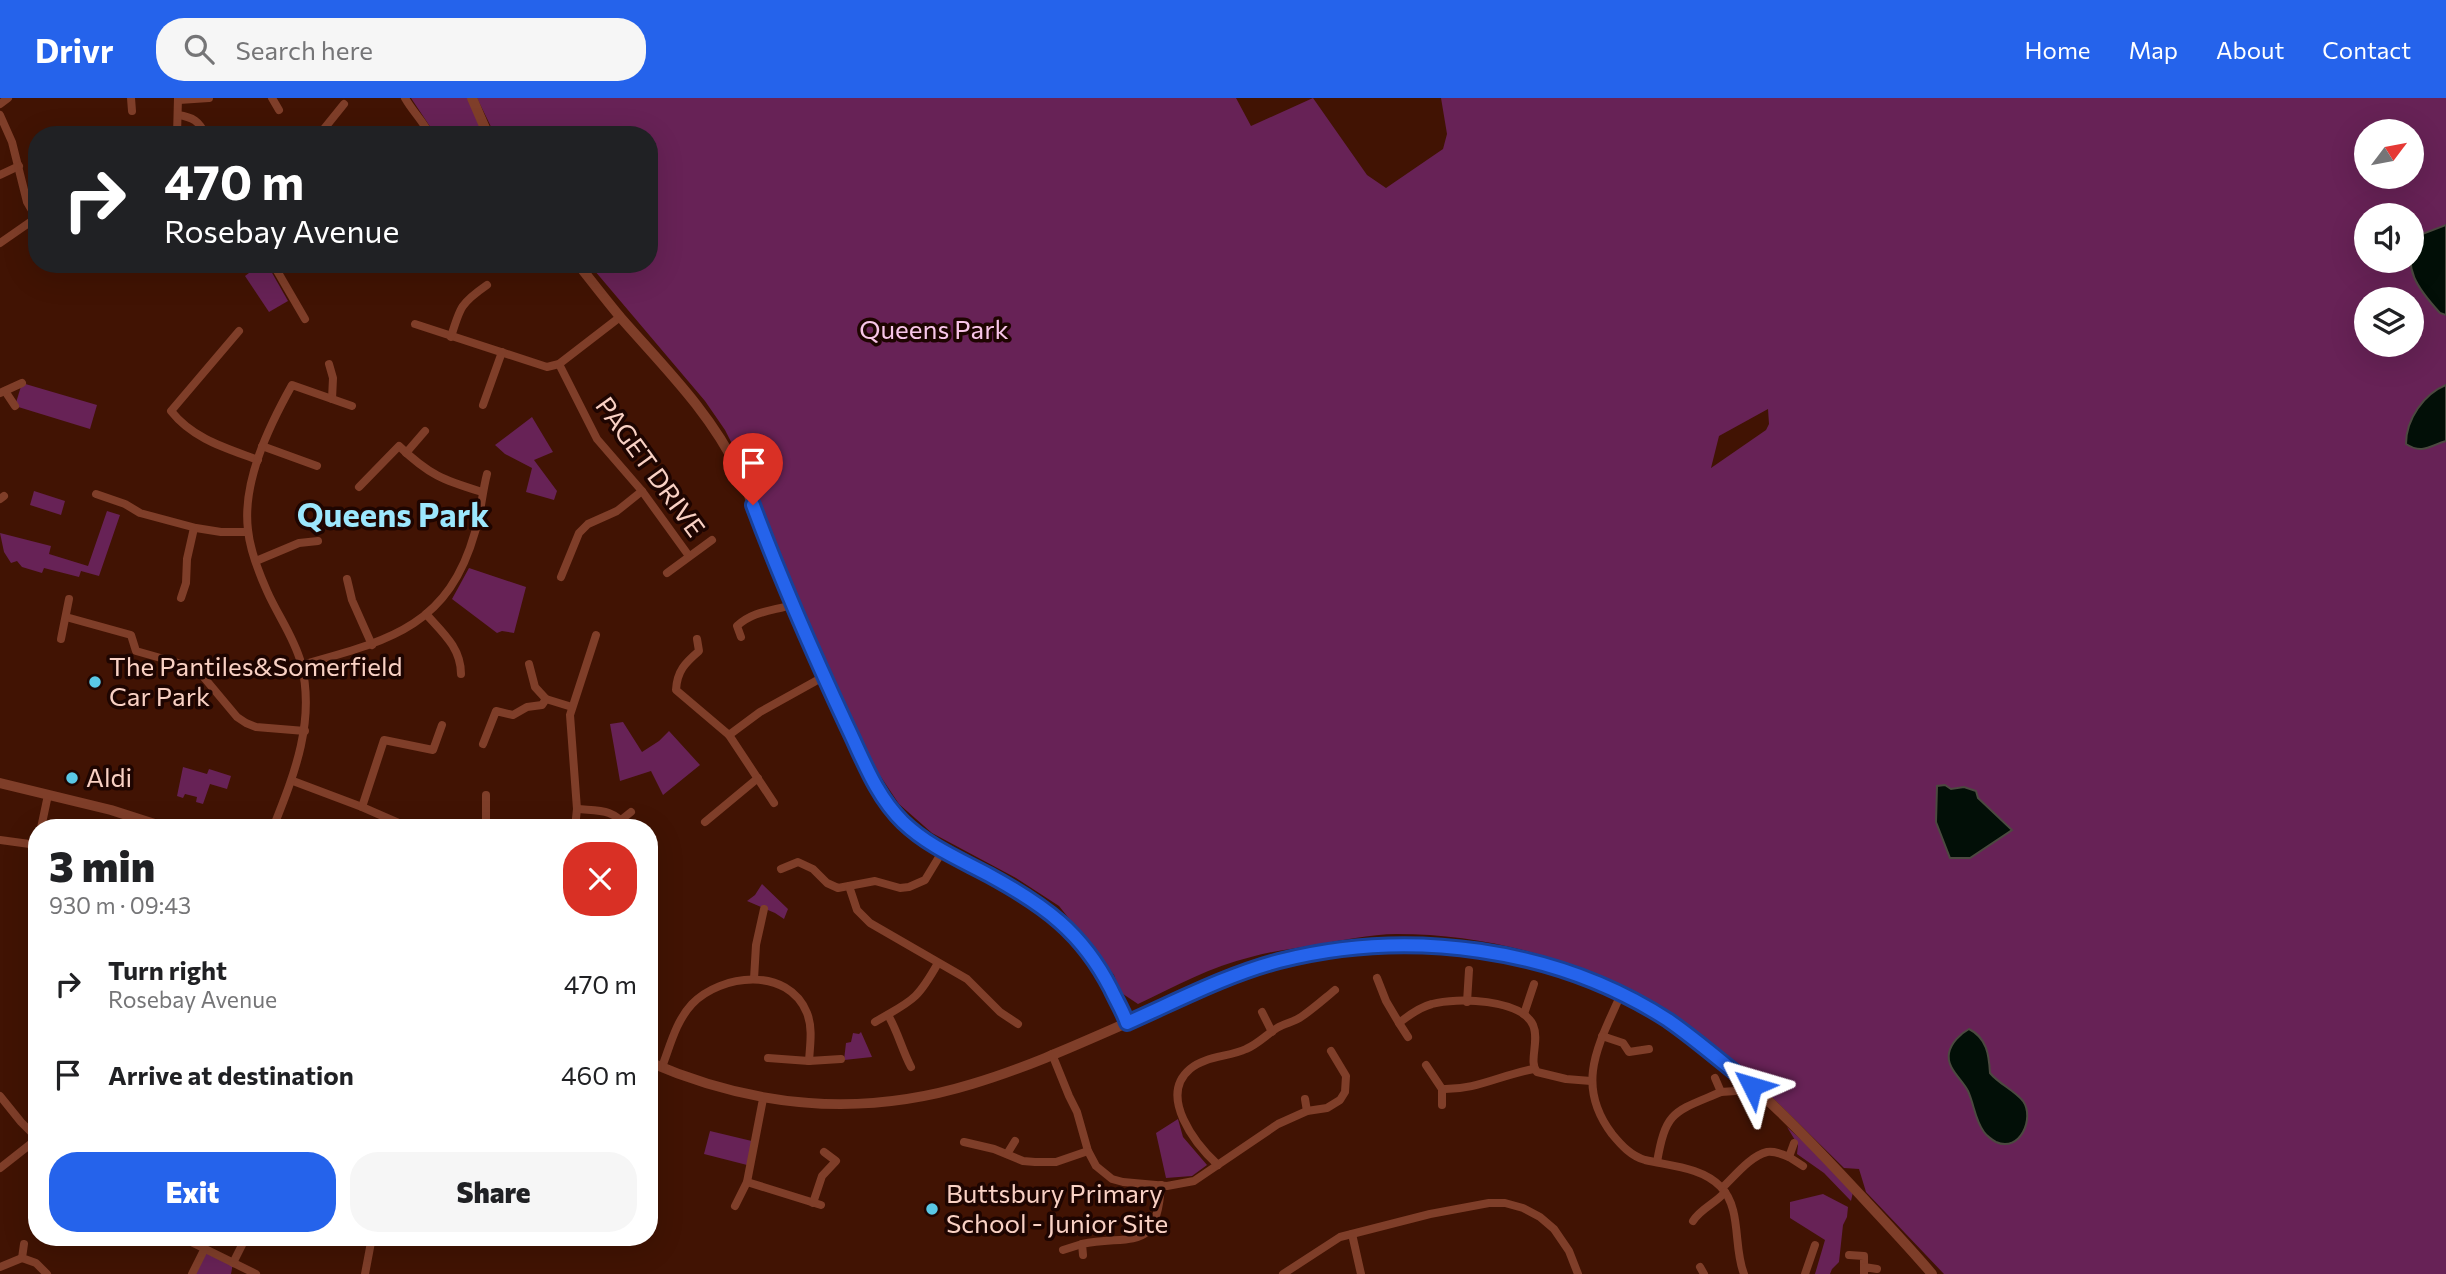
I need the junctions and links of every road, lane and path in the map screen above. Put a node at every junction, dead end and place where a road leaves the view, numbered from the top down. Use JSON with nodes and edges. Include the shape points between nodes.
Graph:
{"nodes":[{"id":1,"x":8,"y":98,"type":"edge"},
{"id":2,"x":131,"y":98,"type":"edge"},
{"id":3,"x":209,"y":98,"type":"edge"},
{"id":4,"x":272,"y":98,"type":"edge"},
{"id":5,"x":405,"y":98,"type":"edge"},
{"id":6,"x":472,"y":98,"type":"edge"},
{"id":7,"x":178,"y":99,"type":"edge"},
{"id":8,"x":0,"y":104,"type":"edge"},
{"id":9,"x":344,"y":104,"type":"dead end"},
{"id":10,"x":279,"y":110,"type":"dead end"},
{"id":11,"x":132,"y":111,"type":"dead end"},
{"id":12,"x":0,"y":115,"type":"edge"},
{"id":13,"x":178,"y":115,"type":"junction"},
{"id":14,"x":177,"y":126,"type":"edge"},
{"id":15,"x":201,"y":126,"type":"edge"},
{"id":16,"x":326,"y":126,"type":"edge"},
{"id":17,"x":426,"y":126,"type":"edge"},
{"id":18,"x":484,"y":126,"type":"edge"},
{"id":19,"x":19,"y":166,"type":"junction"},
{"id":20,"x":0,"y":175,"type":"edge"},
{"id":21,"x":27,"y":202,"type":"edge"},
{"id":22,"x":28,"y":224,"type":"edge"},
{"id":23,"x":0,"y":243,"type":"edge"},
{"id":24,"x":278,"y":273,"type":"edge"},
{"id":25,"x":585,"y":273,"type":"edge"},
{"id":26,"x":488,"y":285,"type":"dead end"},
{"id":27,"x":620,"y":317,"type":"junction"},
{"id":28,"x":305,"y":319,"type":"dead end"},
{"id":29,"x":415,"y":324,"type":"dead end"},
{"id":30,"x":239,"y":331,"type":"dead end"},
{"id":31,"x":451,"y":337,"type":"junction"},
{"id":32,"x":502,"y":352,"type":"junction"},
{"id":33,"x":330,"y":363,"type":"dead end"},
{"id":34,"x":559,"y":364,"type":"junction"},
{"id":35,"x":22,"y":383,"type":"dead end"},
{"id":36,"x":2,"y":392,"type":"edge"},
{"id":37,"x":332,"y":399,"type":"junction"},
{"id":38,"x":484,"y":405,"type":"dead end"},
{"id":39,"x":15,"y":406,"type":"dead end"},
{"id":40,"x":352,"y":406,"type":"dead end"},
{"id":41,"x":425,"y":431,"type":"dead end"},
{"id":42,"x":262,"y":446,"type":"junction"},
{"id":43,"x":406,"y":453,"type":"junction"},
{"id":44,"x":258,"y":460,"type":"junction"},
{"id":45,"x":317,"y":466,"type":"dead end"},
{"id":46,"x":487,"y":474,"type":"dead end"},
{"id":47,"x":359,"y":487,"type":"dead end"},
{"id":48,"x":642,"y":491,"type":"junction"},
{"id":49,"x":482,"y":492,"type":"junction"},
{"id":50,"x":96,"y":494,"type":"dead end"},
{"id":51,"x":194,"y":528,"type":"junction"},
{"id":52,"x":248,"y":532,"type":"junction"},
{"id":53,"x":712,"y":540,"type":"dead end"},
{"id":54,"x":318,"y":541,"type":"dead end"},
{"id":55,"x":689,"y":556,"type":"junction"},
{"id":56,"x":256,"y":561,"type":"junction"},
{"id":57,"x":667,"y":573,"type":"dead end"},
{"id":58,"x":562,"y":577,"type":"dead end"},
{"id":59,"x":346,"y":579,"type":"dead end"},
{"id":60,"x":181,"y":598,"type":"dead end"},
{"id":61,"x":69,"y":599,"type":"dead end"},
{"id":62,"x":792,"y":605,"type":"junction"},
{"id":63,"x":426,"y":614,"type":"junction"},
{"id":64,"x":66,"y":617,"type":"junction"},
{"id":65,"x":596,"y":635,"type":"dead end"},
{"id":66,"x":741,"y":637,"type":"dead end"},
{"id":67,"x":61,"y":639,"type":"dead end"},
{"id":68,"x":698,"y":639,"type":"dead end"},
{"id":69,"x":372,"y":645,"type":"junction"},
{"id":70,"x":530,"y":664,"type":"dead end"},
{"id":71,"x":301,"y":665,"type":"junction"},
{"id":72,"x":461,"y":674,"type":"dead end"},
{"id":73,"x":823,"y":677,"type":"junction"},
{"id":74,"x":546,"y":699,"type":"junction"},
{"id":75,"x":572,"y":707,"type":"junction"},
{"id":76,"x":442,"y":725,"type":"dead end"},
{"id":77,"x":305,"y":731,"type":"junction"},
{"id":78,"x":729,"y":735,"type":"junction"},
{"id":79,"x":483,"y":744,"type":"dead end"},
{"id":80,"x":758,"y":778,"type":"junction"},
{"id":81,"x":293,"y":781,"type":"junction"},
{"id":82,"x":0,"y":783,"type":"edge"},
{"id":83,"x":486,"y":795,"type":"dead end"},
{"id":84,"x":48,"y":796,"type":"junction"},
{"id":85,"x":774,"y":803,"type":"dead end"},
{"id":86,"x":362,"y":807,"type":"junction"},
{"id":87,"x":577,"y":809,"type":"junction"},
{"id":88,"x":631,"y":812,"type":"dead end"},
{"id":89,"x":43,"y":819,"type":"edge"},
{"id":90,"x":139,"y":819,"type":"edge"},
{"id":91,"x":277,"y":819,"type":"edge"},
{"id":92,"x":390,"y":819,"type":"edge"},
{"id":93,"x":486,"y":819,"type":"edge"},
{"id":94,"x":576,"y":819,"type":"edge"},
{"id":95,"x":620,"y":819,"type":"edge"},
{"id":96,"x":622,"y":819,"type":"edge"},
{"id":97,"x":705,"y":822,"type":"dead end"},
{"id":98,"x":0,"y":840,"type":"edge"},
{"id":99,"x":28,"y":844,"type":"edge"},
{"id":100,"x":942,"y":852,"type":"junction"},
{"id":101,"x":781,"y":869,"type":"dead end"},
{"id":102,"x":849,"y":886,"type":"junction"},
{"id":103,"x":764,"y":909,"type":"dead end"},
{"id":104,"x":938,"y":963,"type":"junction"},
{"id":105,"x":1469,"y":970,"type":"dead end"},
{"id":106,"x":1377,"y":978,"type":"dead end"},
{"id":107,"x":754,"y":979,"type":"junction"},
{"id":108,"x":1534,"y":984,"type":"dead end"},
{"id":109,"x":1335,"y":990,"type":"dead end"},
{"id":110,"x":1620,"y":994,"type":"junction"},
{"id":111,"x":1468,"y":1002,"type":"junction"},
{"id":112,"x":1262,"y":1012,"type":"dead end"},
{"id":113,"x":1524,"y":1014,"type":"junction"},
{"id":114,"x":888,"y":1015,"type":"junction"},
{"id":115,"x":875,"y":1022,"type":"dead end"},
{"id":116,"x":1127,"y":1023,"type":"junction"},
{"id":117,"x":1399,"y":1023,"type":"junction"},
{"id":118,"x":1018,"y":1024,"type":"dead end"},
{"id":119,"x":1272,"y":1032,"type":"junction"},
{"id":120,"x":1408,"y":1037,"type":"dead end"},
{"id":121,"x":1602,"y":1037,"type":"junction"},
{"id":122,"x":1649,"y":1049,"type":"dead end"},
{"id":123,"x":1331,"y":1051,"type":"dead end"},
{"id":124,"x":1052,"y":1054,"type":"junction"},
{"id":125,"x":768,"y":1058,"type":"dead end"},
{"id":126,"x":841,"y":1059,"type":"dead end"},
{"id":127,"x":809,"y":1061,"type":"junction"},
{"id":128,"x":658,"y":1065,"type":"edge"},
{"id":129,"x":1426,"y":1065,"type":"dead end"},
{"id":130,"x":662,"y":1067,"type":"junction"},
{"id":131,"x":911,"y":1067,"type":"dead end"},
{"id":132,"x":1534,"y":1069,"type":"junction"},
{"id":133,"x":1715,"y":1078,"type":"dead end"},
{"id":134,"x":1591,"y":1081,"type":"junction"},
{"id":135,"x":1442,"y":1089,"type":"junction"},
{"id":136,"x":1735,"y":1091,"type":"dead end"},
{"id":137,"x":1721,"y":1092,"type":"junction"},
{"id":138,"x":0,"y":1096,"type":"edge"},
{"id":139,"x":763,"y":1099,"type":"junction"},
{"id":140,"x":1305,"y":1099,"type":"dead end"},
{"id":141,"x":1442,"y":1105,"type":"dead end"},
{"id":142,"x":1307,"y":1111,"type":"junction"},
{"id":143,"x":28,"y":1129,"type":"edge"},
{"id":144,"x":1015,"y":1141,"type":"dead end"},
{"id":145,"x":964,"y":1142,"type":"dead end"},
{"id":146,"x":1794,"y":1143,"type":"dead end"},
{"id":147,"x":28,"y":1146,"type":"edge"},
{"id":148,"x":1088,"y":1151,"type":"junction"},
{"id":149,"x":824,"y":1152,"type":"dead end"},
{"id":150,"x":1007,"y":1154,"type":"junction"},
{"id":151,"x":1789,"y":1157,"type":"junction"},
{"id":152,"x":1657,"y":1162,"type":"junction"},
{"id":153,"x":1218,"y":1165,"type":"junction"},
{"id":154,"x":1803,"y":1166,"type":"dead end"},
{"id":155,"x":0,"y":1168,"type":"edge"},
{"id":156,"x":747,"y":1182,"type":"junction"},
{"id":157,"x":1161,"y":1185,"type":"junction"},
{"id":158,"x":1723,"y":1190,"type":"junction"},
{"id":159,"x":735,"y":1206,"type":"dead end"},
{"id":160,"x":1693,"y":1221,"type":"dead end"},
{"id":161,"x":1352,"y":1234,"type":"junction"},
{"id":162,"x":23,"y":1244,"type":"dead end"},
{"id":163,"x":1082,"y":1244,"type":"junction"},
{"id":164,"x":1815,"y":1245,"type":"dead end"},
{"id":165,"x":197,"y":1246,"type":"edge"},
{"id":166,"x":242,"y":1246,"type":"edge"},
{"id":167,"x":370,"y":1246,"type":"edge"},
{"id":168,"x":204,"y":1250,"type":"junction"},
{"id":169,"x":1063,"y":1250,"type":"dead end"},
{"id":170,"x":1083,"y":1255,"type":"dead end"},
{"id":171,"x":1849,"y":1255,"type":"dead end"},
{"id":172,"x":22,"y":1258,"type":"junction"},
{"id":173,"x":233,"y":1263,"type":"junction"},
{"id":174,"x":0,"y":1267,"type":"edge"},
{"id":175,"x":1877,"y":1269,"type":"dead end"},
{"id":176,"x":1864,"y":1271,"type":"edge"},
{"id":177,"x":1740,"y":1273,"type":"edge"},
{"id":178,"x":47,"y":1274,"type":"edge"},
{"id":179,"x":191,"y":1274,"type":"edge"},
{"id":180,"x":256,"y":1274,"type":"edge"},
{"id":181,"x":365,"y":1274,"type":"edge"},
{"id":182,"x":1283,"y":1274,"type":"edge"},
{"id":183,"x":1361,"y":1274,"type":"edge"},
{"id":184,"x":1578,"y":1274,"type":"edge"},
{"id":185,"x":1805,"y":1274,"type":"edge"},
{"id":186,"x":1932,"y":1274,"type":"edge"}],
"edges":[{"from":1,"to":8,"type":"street"},
{"from":2,"to":11,"type":"street"},
{"from":3,"to":7,"type":"street"},
{"from":4,"to":10,"type":"street"},
{"from":5,"to":17,"type":"street"},
{"from":6,"to":18,"type":"street"},
{"from":7,"to":13,"type":"street"},
{"from":9,"to":16,"type":"street"},
{"from":12,"to":19,"type":"street"},
{"from":13,"to":14,"type":"street"},
{"from":13,"to":15,"type":"street"},
{"from":19,"to":20,"type":"street"},
{"from":19,"to":21,"type":"street"},
{"from":22,"to":23,"type":"street"},
{"from":24,"to":28,"type":"street"},
{"from":25,"to":27,"type":"street"},
{"from":26,"to":31,"type":"street","via":[[465,300]]},
{"from":27,"to":34,"type":"street"},
{"from":27,"to":62,"type":"street","via":[[718,433],[753,505]]},
{"from":29,"to":31,"type":"street"},
{"from":30,"to":44,"type":"street","via":[[171,411],[181,424],[208,441]]},
{"from":31,"to":32,"type":"street"},
{"from":32,"to":34,"type":"street","via":[[547,367]]},
{"from":32,"to":38,"type":"street"},
{"from":33,"to":37,"type":"street"},
{"from":34,"to":48,"type":"street","name":"PAGET DRIVE","via":[[590,428]]},
{"from":35,"to":36,"type":"street"},
{"from":36,"to":39,"type":"street"},
{"from":37,"to":40,"type":"street"},
{"from":37,"to":42,"type":"street","via":[[292,385]]},
{"from":41,"to":43,"type":"street"},
{"from":42,"to":44,"type":"street"},
{"from":42,"to":45,"type":"street"},
{"from":43,"to":47,"type":"street","via":[[399,446]]},
{"from":43,"to":49,"type":"street","via":[[440,479]]},
{"from":44,"to":52,"type":"street","via":[[248,501]]},
{"from":46,"to":49,"type":"street"},
{"from":48,"to":55,"type":"street","name":"PAGET DRIVE"},
{"from":48,"to":58,"type":"street","via":[[579,533]]},
{"from":49,"to":63,"type":"street","via":[[463,566],[446,595]]},
{"from":50,"to":51,"type":"street","via":[[140,513]]},
{"from":51,"to":52,"type":"street"},
{"from":51,"to":60,"type":"street"},
{"from":52,"to":56,"type":"street"},
{"from":53,"to":55,"type":"street","name":"PAGET DRIVE"},
{"from":54,"to":56,"type":"street","via":[[299,543]]},
{"from":55,"to":57,"type":"street","name":"PAGET DRIVE"},
{"from":56,"to":71,"type":"street"},
{"from":59,"to":69,"type":"street"},
{"from":61,"to":64,"type":"street"},
{"from":62,"to":66,"type":"street","via":[[760,611],[740,622]]},
{"from":62,"to":73,"type":"street"},
{"from":63,"to":69,"type":"street"},
{"from":63,"to":72,"type":"street","via":[[461,659]]},
{"from":64,"to":67,"type":"street"},
{"from":64,"to":77,"type":"street","via":[[131,635],[136,651],[196,668],[246,723]]},
{"from":65,"to":75,"type":"street"},
{"from":68,"to":78,"type":"street","via":[[699,651],[683,665],[676,690]]},
{"from":69,"to":71,"type":"street"},
{"from":70,"to":74,"type":"street","via":[[535,687]]},
{"from":71,"to":77,"type":"street"},
{"from":73,"to":78,"type":"street"},
{"from":73,"to":100,"type":"street","via":[[883,798],[903,822]]},
{"from":74,"to":75,"type":"street"},
{"from":74,"to":79,"type":"street","via":[[542,705],[513,715],[496,711]]},
{"from":75,"to":87,"type":"street"},
{"from":76,"to":86,"type":"street","via":[[433,750],[384,740]]},
{"from":77,"to":81,"type":"street"},
{"from":78,"to":80,"type":"street"},
{"from":80,"to":85,"type":"street"},
{"from":80,"to":97,"type":"street"},
{"from":81,"to":86,"type":"street"},
{"from":81,"to":91,"type":"street"},
{"from":82,"to":84,"type":"street"},
{"from":83,"to":93,"type":"street"},
{"from":84,"to":89,"type":"street"},
{"from":84,"to":90,"type":"street"},
{"from":86,"to":92,"type":"street"},
{"from":87,"to":94,"type":"street"},
{"from":87,"to":95,"type":"street","via":[[605,811]]},
{"from":88,"to":96,"type":"street"},
{"from":98,"to":99,"type":"street"},
{"from":100,"to":102,"type":"street","via":[[925,880],[909,887],[875,881]]},
{"from":100,"to":116,"type":"street","via":[[1037,902],[1062,922],[1098,964]]},
{"from":101,"to":102,"type":"street","via":[[798,862],[827,883]]},
{"from":102,"to":104,"type":"street","via":[[862,916]]},
{"from":103,"to":107,"type":"street"},
{"from":104,"to":114,"type":"street","via":[[918,995]]},
{"from":104,"to":118,"type":"street","via":[[967,979]]},
{"from":105,"to":111,"type":"street"},
{"from":106,"to":117,"type":"street"},
{"from":107,"to":127,"type":"street","via":[[769,981],[800,999],[810,1024]]},
{"from":107,"to":130,"type":"street","via":[[721,985],[693,1003]]},
{"from":108,"to":113,"type":"street"},
{"from":109,"to":119,"type":"street","via":[[1300,1019]]},
{"from":110,"to":116,"type":"street","via":[[1567,972],[1503,955],[1379,946],[1278,961],[1218,981]]},
{"from":110,"to":121,"type":"street"},
{"from":110,"to":186,"type":"street","via":[[1668,1021],[1752,1086],[1817,1147]]},
{"from":111,"to":113,"type":"street","via":[[1502,1005]]},
{"from":111,"to":117,"type":"street","via":[[1435,1003]]},
{"from":112,"to":119,"type":"street"},
{"from":113,"to":132,"type":"street","via":[[1536,1037]]},
{"from":114,"to":115,"type":"street"},
{"from":114,"to":131,"type":"street"},
{"from":116,"to":124,"type":"street"},
{"from":117,"to":120,"type":"street"},
{"from":119,"to":153,"type":"street","via":[[1245,1049],[1192,1067],[1181,1079],[1182,1115],[1197,1143]]},
{"from":121,"to":122,"type":"street","via":[[1623,1043],[1629,1052]]},
{"from":121,"to":134,"type":"street"},
{"from":123,"to":142,"type":"street","via":[[1346,1076],[1345,1092],[1327,1108]]},
{"from":124,"to":139,"type":"street","via":[[971,1085],[901,1100],[826,1104]]},
{"from":124,"to":148,"type":"street"},
{"from":125,"to":127,"type":"street"},
{"from":126,"to":127,"type":"street"},
{"from":128,"to":130,"type":"street"},
{"from":129,"to":135,"type":"street"},
{"from":130,"to":139,"type":"street"},
{"from":132,"to":134,"type":"street","via":[[1543,1075]]},
{"from":132,"to":135,"type":"street","via":[[1470,1088]]},
{"from":133,"to":137,"type":"street"},
{"from":134,"to":152,"type":"street","via":[[1597,1111],[1619,1143],[1641,1159]]},
{"from":135,"to":141,"type":"street"},
{"from":136,"to":137,"type":"street"},
{"from":137,"to":152,"type":"street","via":[[1673,1114],[1663,1132]]},
{"from":138,"to":143,"type":"street"},
{"from":139,"to":156,"type":"street"},
{"from":140,"to":142,"type":"street"},
{"from":142,"to":153,"type":"street","via":[[1259,1135]]},
{"from":144,"to":150,"type":"street"},
{"from":145,"to":150,"type":"street"},
{"from":146,"to":151,"type":"street"},
{"from":147,"to":155,"type":"street"},
{"from":148,"to":150,"type":"street","via":[[1056,1162],[1023,1161]]},
{"from":148,"to":157,"type":"street","via":[[1096,1166],[1112,1179]]},
{"from":149,"to":156,"type":"street","via":[[835,1161],[822,1176],[817,1204]]},
{"from":151,"to":154,"type":"street"},
{"from":151,"to":158,"type":"street","via":[[1766,1152]]},
{"from":152,"to":158,"type":"street","via":[[1699,1172]]},
{"from":153,"to":157,"type":"street","via":[[1194,1181]]},
{"from":156,"to":159,"type":"street"},
{"from":157,"to":163,"type":"street","via":[[1159,1214],[1146,1234],[1125,1241]]},
{"from":158,"to":160,"type":"street"},
{"from":158,"to":177,"type":"street","via":[[1732,1206]]},
{"from":161,"to":182,"type":"street","via":[[1326,1244]]},
{"from":161,"to":183,"type":"street"},
{"from":161,"to":184,"type":"street","via":[[1466,1206],[1505,1203],[1540,1217],[1554,1229]]},
{"from":162,"to":172,"type":"street"},
{"from":163,"to":169,"type":"street"},
{"from":163,"to":170,"type":"street"},
{"from":164,"to":185,"type":"street"},
{"from":165,"to":168,"type":"street"},
{"from":166,"to":173,"type":"street"},
{"from":167,"to":181,"type":"street"},
{"from":168,"to":173,"type":"street"},
{"from":168,"to":179,"type":"street"},
{"from":171,"to":176,"type":"street","via":[[1864,1256]]},
{"from":172,"to":174,"type":"street"},
{"from":172,"to":178,"type":"street"},
{"from":173,"to":180,"type":"street"},
{"from":175,"to":176,"type":"street"}]}
